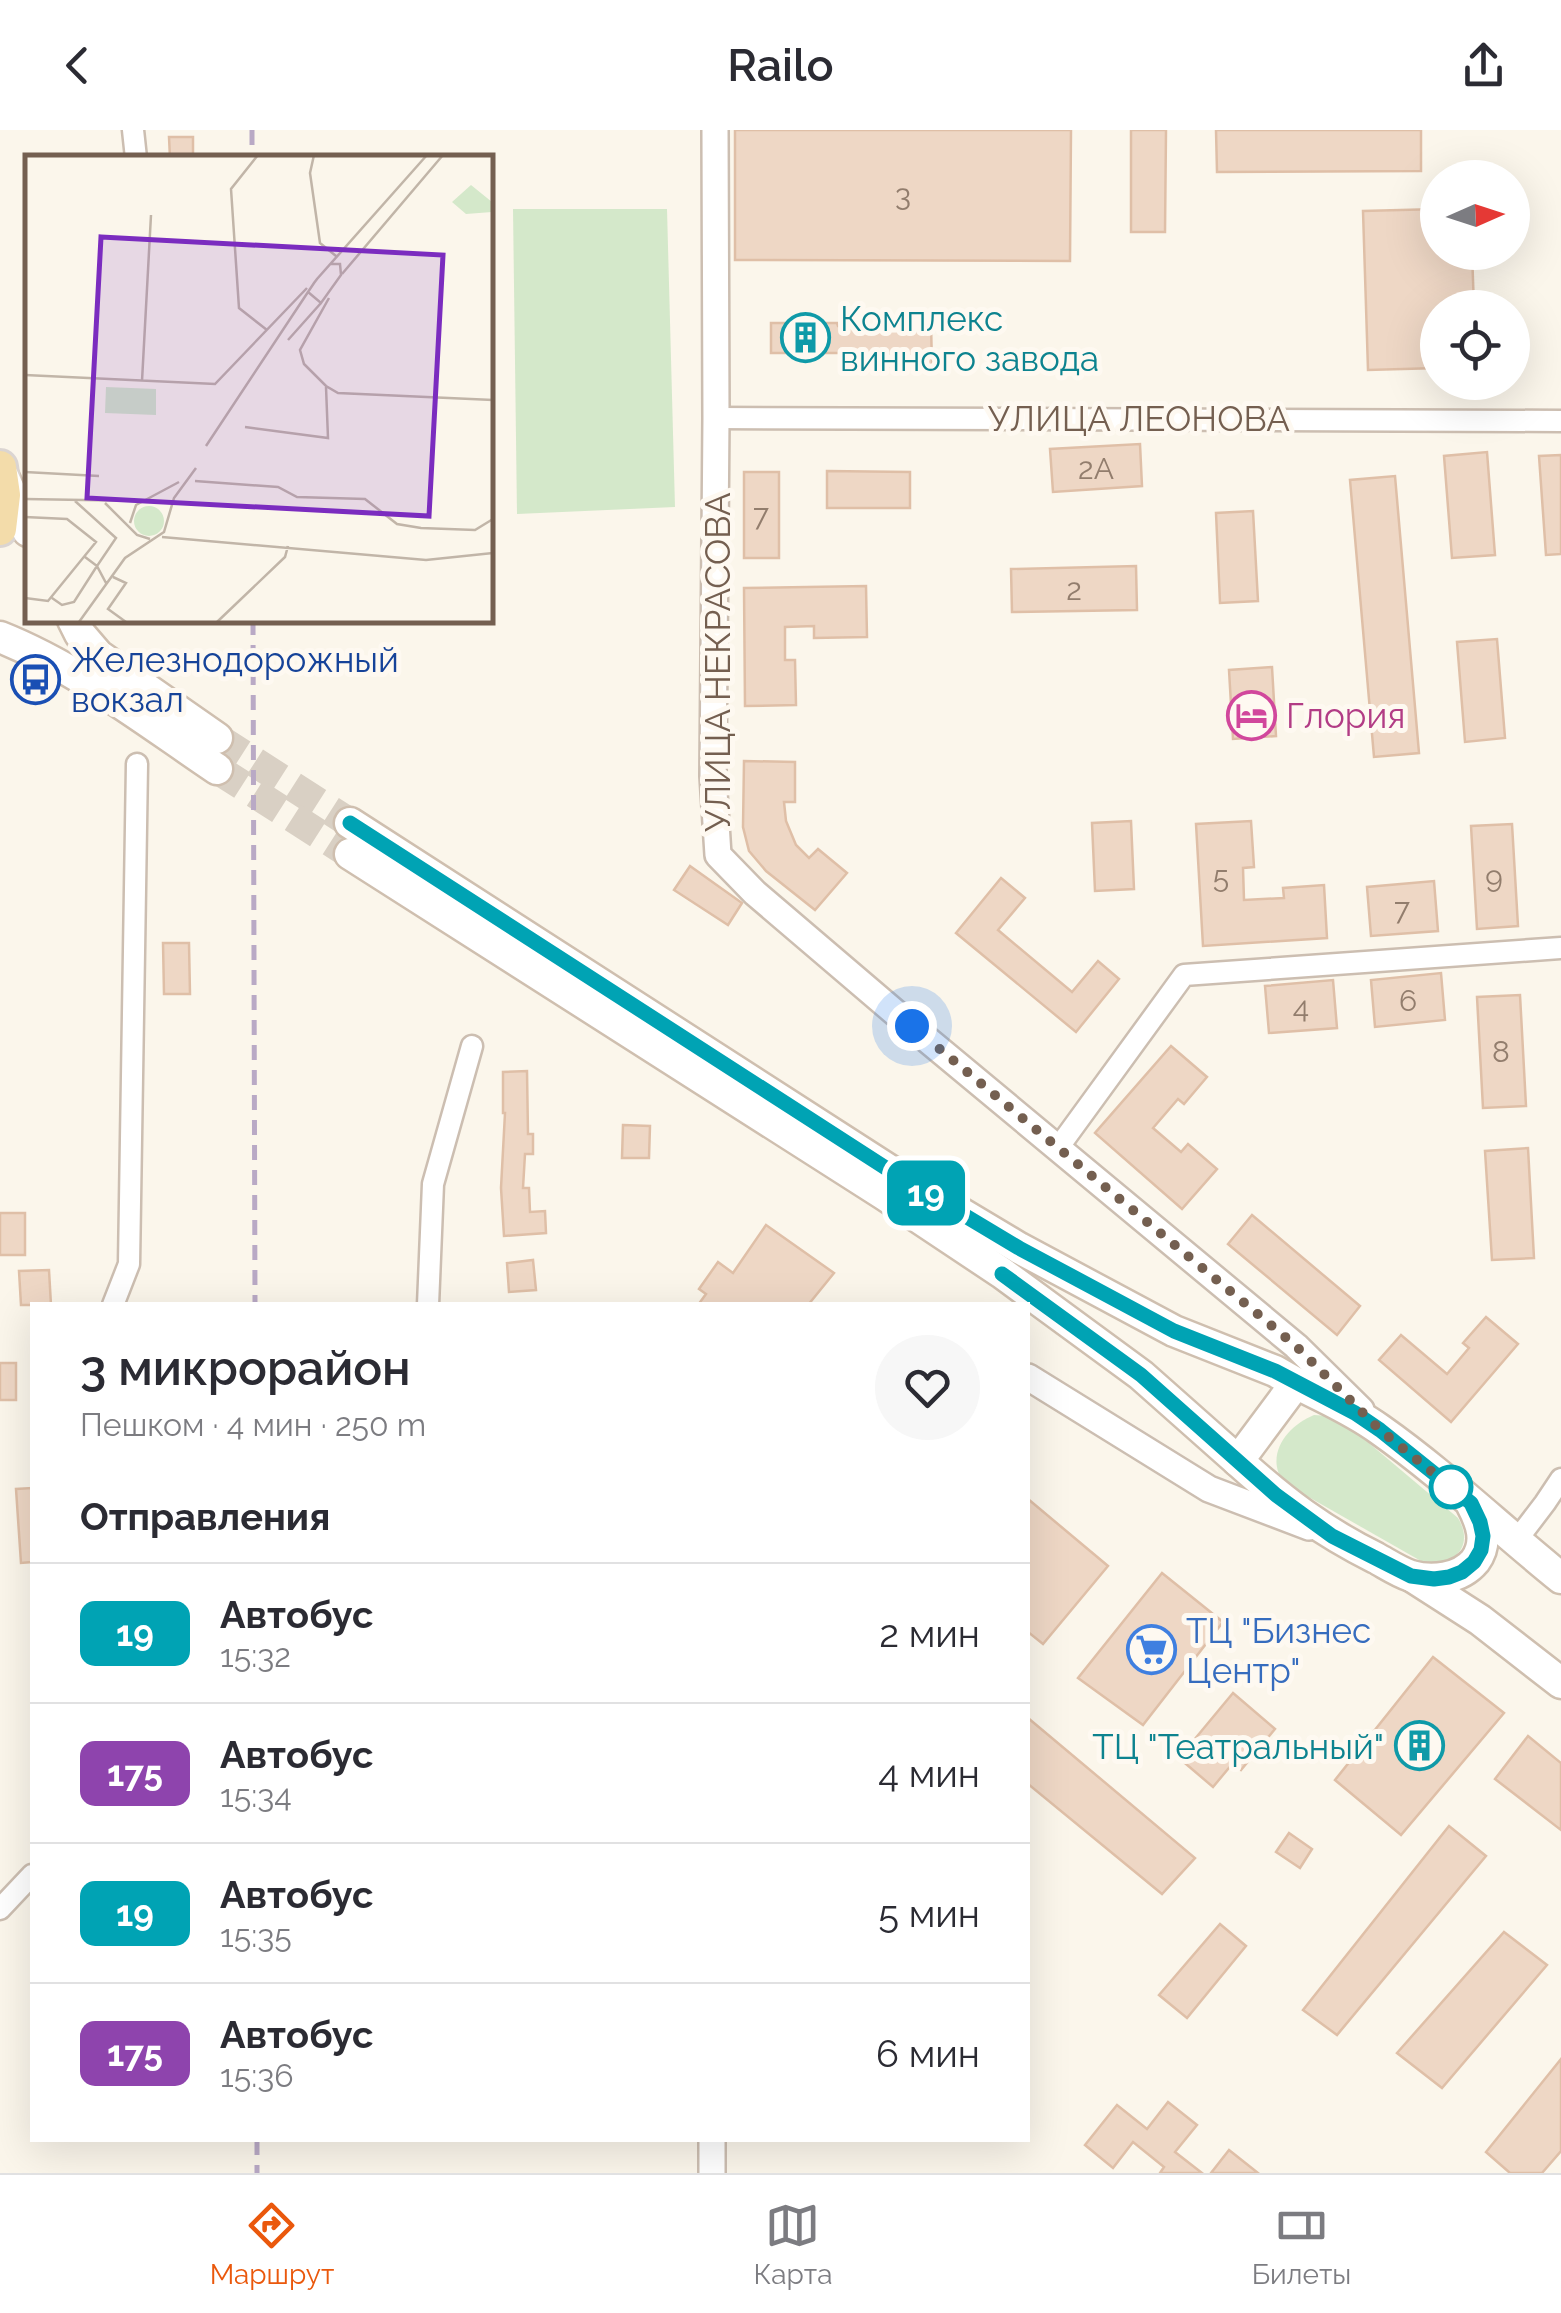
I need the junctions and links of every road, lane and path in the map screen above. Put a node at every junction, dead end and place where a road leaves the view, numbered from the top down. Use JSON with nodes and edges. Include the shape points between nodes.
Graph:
{"nodes":[{"id":1,"x":133,"y":130,"type":"edge"},
{"id":2,"x":715,"y":130,"type":"edge"},
{"id":3,"x":136,"y":155,"type":"edge"},
{"id":4,"x":716,"y":418,"type":"junction"},
{"id":5,"x":1561,"y":420,"type":"edge"},
{"id":6,"x":1,"y":470,"type":"edge"},
{"id":7,"x":25,"y":524,"type":"edge"},
{"id":8,"x":0,"y":529,"type":"edge"},
{"id":9,"x":74,"y":622,"type":"edge"},
{"id":10,"x":0,"y":637,"type":"edge"},
{"id":11,"x":137,"y":764,"type":"dead end"},
{"id":12,"x":350,"y":823,"type":"tunnel mouth"},
{"id":13,"x":350,"y":854,"type":"tunnel mouth"},
{"id":14,"x":1561,"y":948,"type":"edge"},
{"id":15,"x":472,"y":1046,"type":"dead end"},
{"id":16,"x":1058,"y":1148,"type":"junction"},
{"id":17,"x":113,"y":1302,"type":"edge"},
{"id":18,"x":428,"y":1302,"type":"edge"},
{"id":19,"x":1296,"y":1346,"type":"junction"},
{"id":20,"x":1030,"y":1378,"type":"edge"},
{"id":21,"x":1296,"y":1383,"type":"junction"},
{"id":22,"x":1380,"y":1430,"type":"junction"},
{"id":23,"x":1238,"y":1460,"type":"junction"},
{"id":24,"x":1561,"y":1479,"type":"edge"},
{"id":25,"x":1209,"y":1489,"type":"junction"},
{"id":26,"x":1471,"y":1503,"type":"junction"},
{"id":27,"x":1332,"y":1536,"type":"junction"},
{"id":28,"x":1516,"y":1541,"type":"junction"},
{"id":29,"x":1411,"y":1576,"type":"junction"},
{"id":30,"x":1561,"y":1578,"type":"edge"},
{"id":31,"x":1561,"y":1682,"type":"edge"},
{"id":32,"x":30,"y":1877,"type":"edge"},
{"id":33,"x":0,"y":1909,"type":"edge"},
{"id":34,"x":712,"y":2142,"type":"edge"},
{"id":35,"x":712,"y":2173,"type":"edge"}],
"edges":[{"from":1,"to":3,"type":"street"},
{"from":2,"to":4,"type":"street","name":"УЛИЦА НЕКРАСОВА"},
{"from":4,"to":5,"type":"street","name":"УЛИЦА ЛЕОНОВА"},
{"from":4,"to":16,"type":"street","name":"УЛИЦА НЕКРАСОВА","via":[[718,855]]},
{"from":6,"to":7,"type":"main road"},
{"from":6,"to":8,"type":"main road"},
{"from":9,"to":10,"type":"main road","via":[[98,655],[217,754]]},
{"from":11,"to":17,"type":"street","via":[[129,1264]]},
{"from":12,"to":21,"type":"main road","via":[[892,1172],[1174,1331]]},
{"from":13,"to":23,"type":"main road","via":[[1002,1274],[1141,1375]]},
{"from":14,"to":16,"type":"street","via":[[1184,974]]},
{"from":15,"to":18,"type":"street","via":[[432,1184]]},
{"from":16,"to":19,"type":"street","name":"УЛИЦА НЕКРАСОВА"},
{"from":19,"to":21,"type":"street"},
{"from":19,"to":22,"type":"street","name":"УЛИЦА НЕКРАСОВА"},
{"from":20,"to":25,"type":"street"},
{"from":21,"to":22,"type":"main road"},
{"from":21,"to":23,"type":"main road"},
{"from":22,"to":26,"type":"main road"},
{"from":23,"to":25,"type":"street"},
{"from":23,"to":27,"type":"main road"},
{"from":24,"to":28,"type":"street"},
{"from":25,"to":27,"type":"street"},
{"from":26,"to":28,"type":"main road"},
{"from":26,"to":29,"type":"main road","via":[[1483,1536],[1474,1562],[1449,1577]]},
{"from":27,"to":29,"type":"main road"},
{"from":28,"to":30,"type":"main road"},
{"from":29,"to":31,"type":"main road"},
{"from":32,"to":33,"type":"street"},
{"from":34,"to":35,"type":"street"}]}
